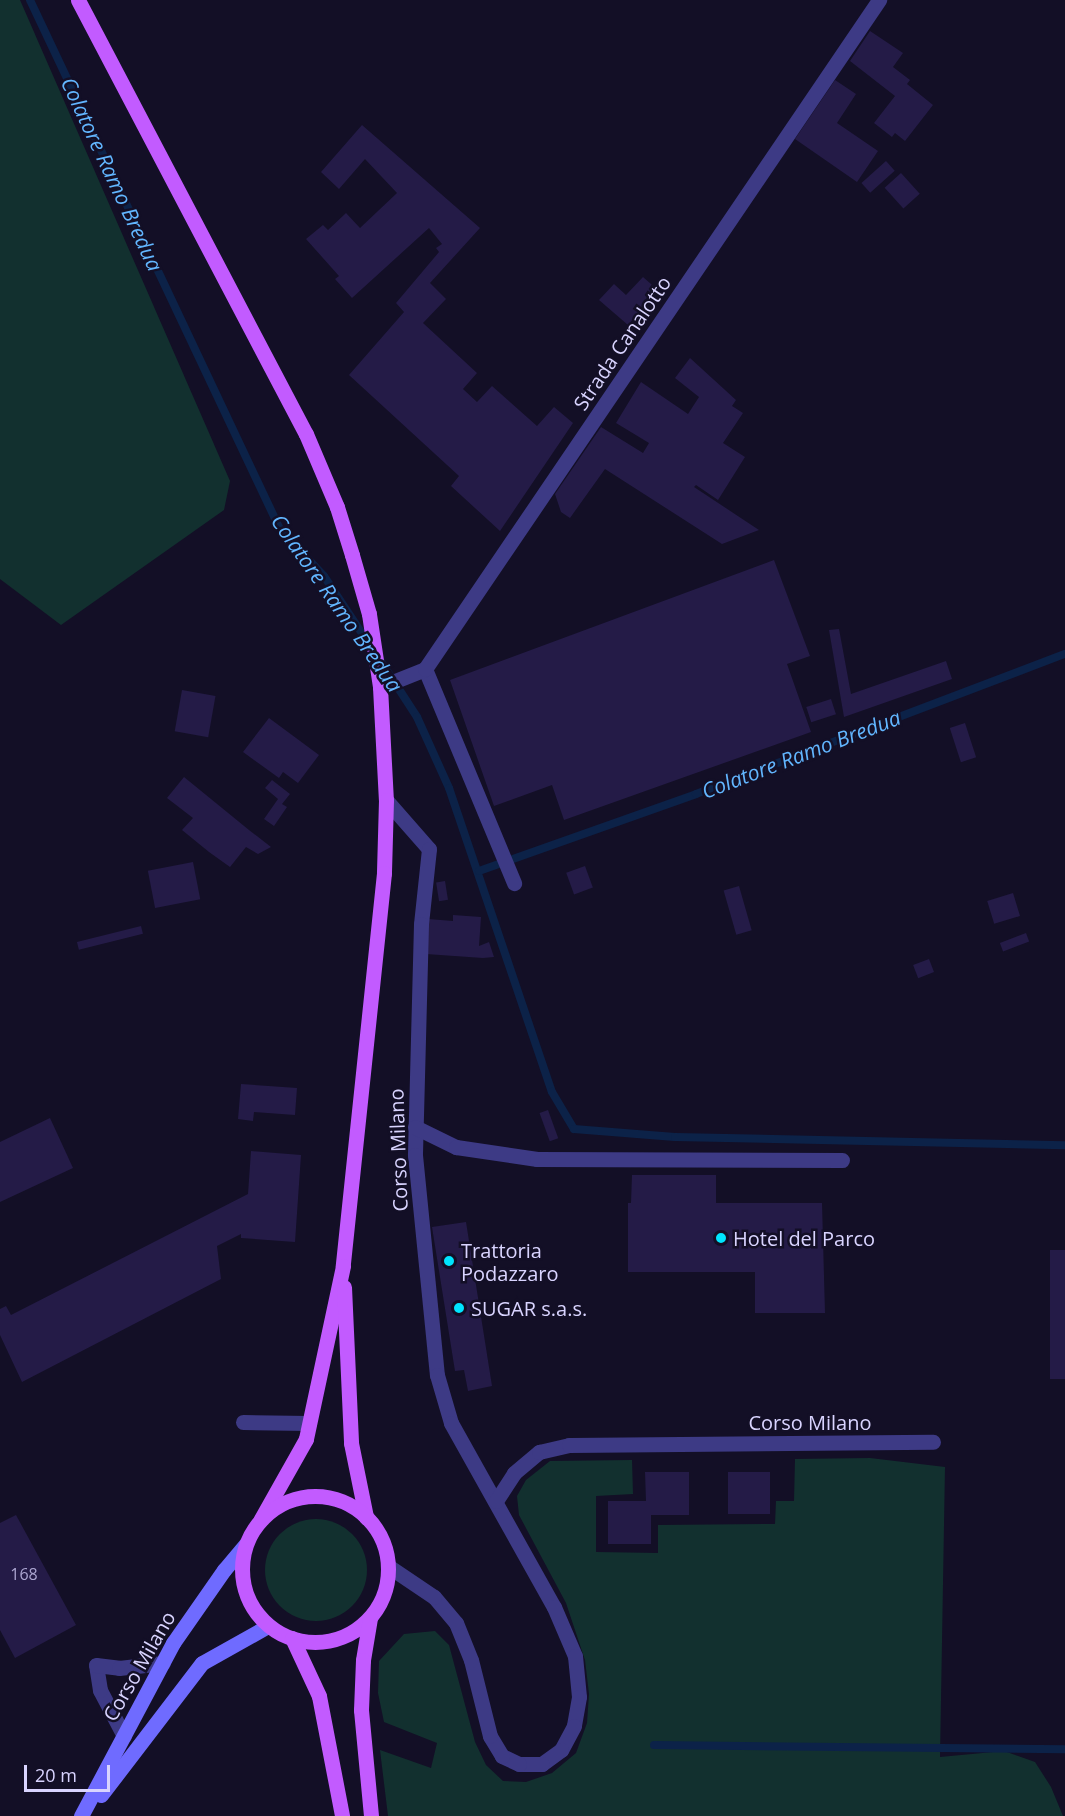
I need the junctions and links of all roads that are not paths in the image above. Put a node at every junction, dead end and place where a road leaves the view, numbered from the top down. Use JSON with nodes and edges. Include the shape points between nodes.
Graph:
{"nodes":[{"id":1,"x":78,"y":0,"type":"edge"},
{"id":2,"x":879,"y":0,"type":"edge"},
{"id":3,"x":425,"y":669,"type":"junction"},
{"id":4,"x":380,"y":682,"type":"junction"},
{"id":5,"x":386,"y":800,"type":"junction"},
{"id":6,"x":512,"y":878,"type":"dead end"},
{"id":7,"x":415,"y":1127,"type":"junction"},
{"id":8,"x":842,"y":1160,"type":"dead end"},
{"id":9,"x":343,"y":1266,"type":"junction"},
{"id":10,"x":243,"y":1422,"type":"dead end"},
{"id":11,"x":309,"y":1423,"type":"junction"},
{"id":12,"x":933,"y":1442,"type":"dead end"},
{"id":13,"x":496,"y":1501,"type":"junction"},
{"id":14,"x":366,"y":1517,"type":"junction"},
{"id":15,"x":261,"y":1519,"type":"junction"},
{"id":16,"x":245,"y":1545,"type":"junction"},
{"id":17,"x":388,"y":1566,"type":"junction"},
{"id":18,"x":370,"y":1618,"type":"junction"},
{"id":19,"x":268,"y":1626,"type":"junction"},
{"id":20,"x":292,"y":1638,"type":"junction"},
{"id":21,"x":163,"y":1663,"type":"junction"},
{"id":22,"x":124,"y":1736,"type":"junction"},
{"id":23,"x":82,"y":1816,"type":"edge"},
{"id":24,"x":342,"y":1816,"type":"edge"},
{"id":25,"x":371,"y":1816,"type":"edge"}],
"edges":[{"from":1,"to":4,"type":"main road","via":[[306,434],[337,507],[371,629]]},
{"from":2,"to":3,"type":"street","name":"Strada Canalotto"},
{"from":3,"to":4,"type":"street"},
{"from":3,"to":6,"type":"street"},
{"from":4,"to":5,"type":"main road"},
{"from":5,"to":7,"type":"street","name":"Corso Milano","via":[[429,849],[421,924]]},
{"from":5,"to":9,"type":"main road","via":[[384,873]]},
{"from":7,"to":8,"type":"street","via":[[456,1147],[537,1159]]},
{"from":7,"to":13,"type":"street","name":"Corso Milano","via":[[437,1375],[451,1423]]},
{"from":9,"to":11,"type":"main road"},
{"from":9,"to":14,"type":"main road","via":[[351,1443]]},
{"from":10,"to":11,"type":"street"},
{"from":11,"to":15,"type":"main road","via":[[306,1439]]},
{"from":12,"to":13,"type":"street","name":"Corso Milano","via":[[569,1444],[539,1452],[514,1473]]},
{"from":13,"to":17,"type":"street","name":"Corso Milano","via":[[554,1607],[575,1656],[579,1697],[574,1726],[561,1750],[542,1764],[519,1764],[502,1756],[490,1736],[471,1660],[456,1623],[434,1597]]},
{"from":14,"to":15,"type":"main road","via":[[348,1504],[325,1497],[302,1497],[280,1505]]},
{"from":14,"to":17,"type":"main road","via":[[378,1532]]},
{"from":15,"to":16,"type":"main road"},
{"from":16,"to":19,"type":"main road","via":[[241,1567],[244,1589],[253,1609]]},
{"from":16,"to":21,"type":"main road","name":"Corso Milano"},
{"from":17,"to":18,"type":"main road","via":[[383,1594]]},
{"from":18,"to":20,"type":"main road","via":[[353,1632],[334,1640],[312,1642]]},
{"from":18,"to":25,"type":"main road","via":[[361,1710]]},
{"from":19,"to":20,"type":"main road"},
{"from":19,"to":23,"type":"main road","name":"Corso Milano","via":[[202,1663]]},
{"from":20,"to":24,"type":"main road","via":[[319,1696]]},
{"from":21,"to":22,"type":"main road","name":"Corso Milano"},
{"from":21,"to":22,"type":"street","via":[[120,1668],[96,1665],[100,1690]]},
{"from":22,"to":23,"type":"main road","name":"Corso Milano"}]}
